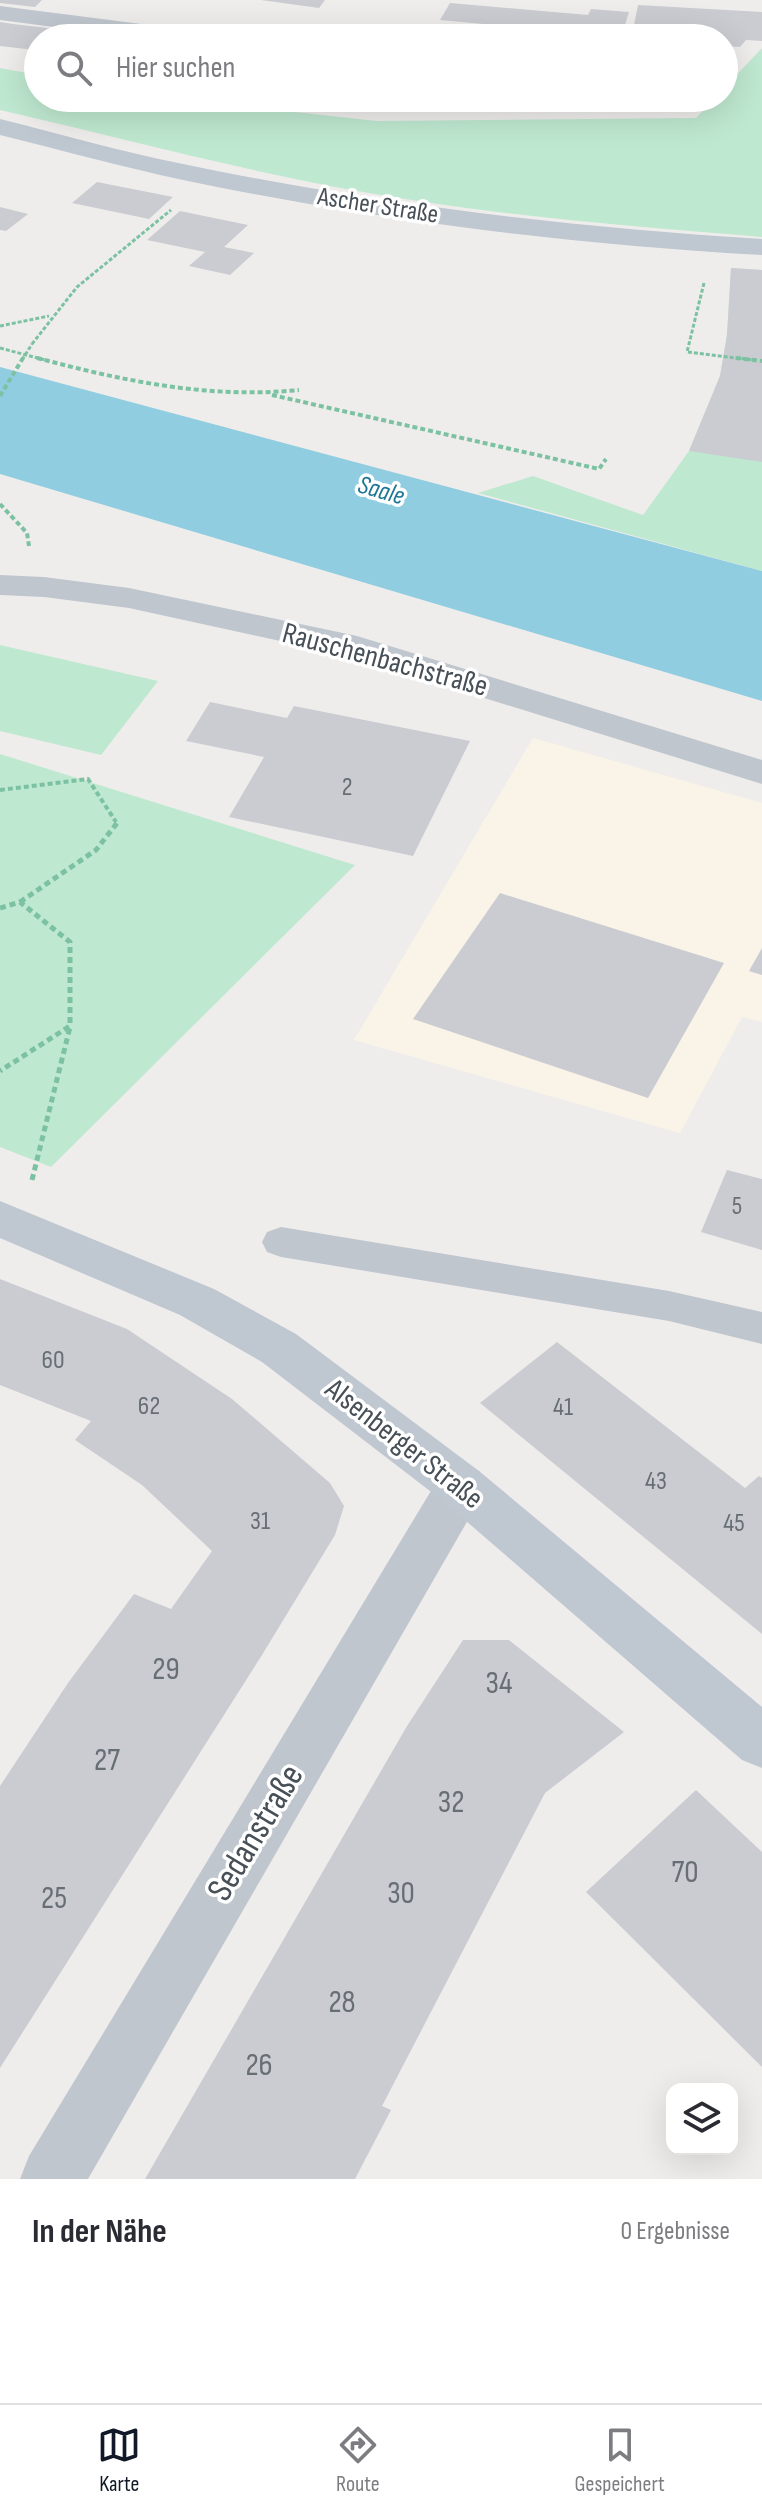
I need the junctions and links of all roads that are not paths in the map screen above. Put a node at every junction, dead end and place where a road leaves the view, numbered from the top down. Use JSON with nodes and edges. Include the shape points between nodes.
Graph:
{"nodes":[{"id":1,"x":0,"y":13,"type":"edge"},
{"id":2,"x":86,"y":24,"type":"edge"},
{"id":3,"x":0,"y":127,"type":"edge"},
{"id":4,"x":762,"y":247,"type":"edge"},
{"id":5,"x":0,"y":585,"type":"edge"},
{"id":6,"x":762,"y":772,"type":"edge"},
{"id":7,"x":10,"y":1223,"type":"edge"},
{"id":8,"x":281,"y":1242,"type":"dead end"},
{"id":9,"x":762,"y":1328,"type":"edge"},
{"id":10,"x":461,"y":1486,"type":"junction"},
{"id":11,"x":762,"y":1742,"type":"edge"},
{"id":12,"x":52,"y":2179,"type":"edge"}],
"edges":[{"from":1,"to":2,"type":"street"},
{"from":3,"to":4,"type":"street","name":"Ascher Straße","via":[[205,177],[429,215],[615,238]]},
{"from":5,"to":6,"type":"street","name":"Rauschenbachstraße","via":[[129,598],[357,647]]},
{"from":7,"to":10,"type":"street","name":"Alsenberger Straße","via":[[197,1302],[279,1348]]},
{"from":8,"to":9,"type":"lane","via":[[669,1306]]},
{"from":10,"to":11,"type":"street","name":"Alsenberger Straße"},
{"from":10,"to":12,"type":"street","name":"Sedanstraße"}]}
